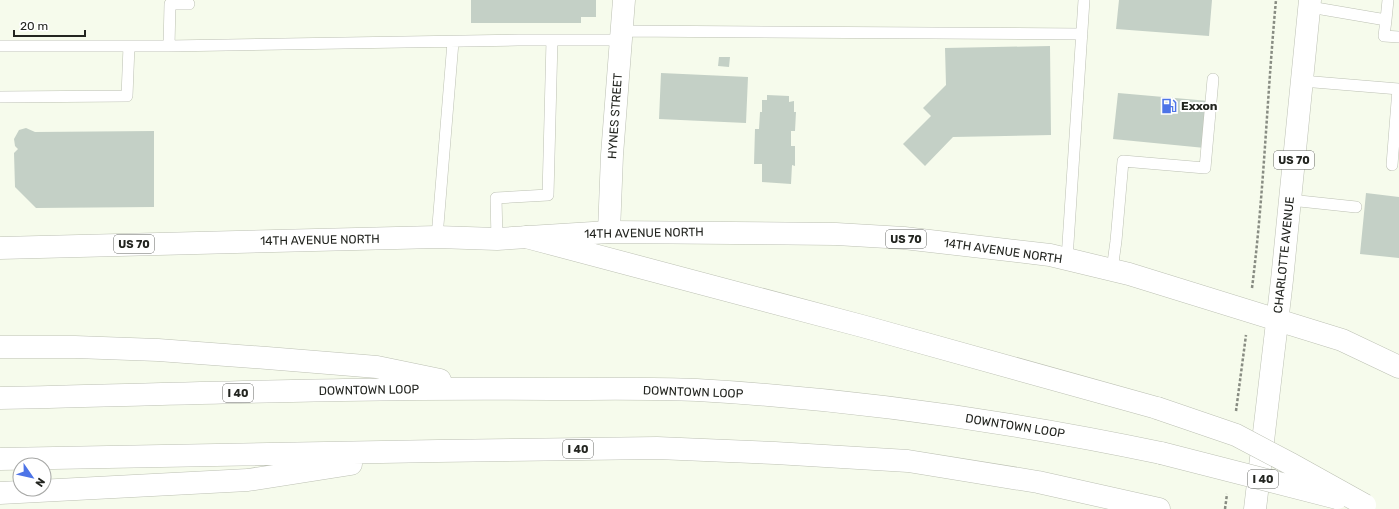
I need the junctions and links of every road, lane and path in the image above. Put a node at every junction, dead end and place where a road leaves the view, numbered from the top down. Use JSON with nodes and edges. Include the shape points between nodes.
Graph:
{"nodes":[{"id":1,"x":624,"y":0,"type":"edge"},
{"id":2,"x":1084,"y":0,"type":"edge"},
{"id":3,"x":1276,"y":0,"type":"edge"},
{"id":4,"x":1388,"y":0,"type":"edge"},
{"id":5,"x":189,"y":4,"type":"dead end"},
{"id":6,"x":1310,"y":4,"type":"edge"},
{"id":7,"x":1386,"y":20,"type":"junction"},
{"id":8,"x":1082,"y":34,"type":"junction"},
{"id":9,"x":621,"y":35,"type":"junction"},
{"id":10,"x":1399,"y":37,"type":"edge"},
{"id":11,"x":552,"y":40,"type":"junction"},
{"id":12,"x":453,"y":42,"type":"junction"},
{"id":13,"x":0,"y":46,"type":"edge"},
{"id":14,"x":129,"y":46,"type":"junction"},
{"id":15,"x":169,"y":46,"type":"junction"},
{"id":16,"x":1212,"y":79,"type":"dead end"},
{"id":17,"x":1302,"y":81,"type":"junction"},
{"id":18,"x":1398,"y":89,"type":"edge"},
{"id":19,"x":0,"y":97,"type":"edge"},
{"id":20,"x":1267,"y":104,"type":"dead end"},
{"id":21,"x":1392,"y":165,"type":"dead end"},
{"id":22,"x":1290,"y":200,"type":"junction"},
{"id":23,"x":1356,"y":207,"type":"dead end"},
{"id":24,"x":609,"y":232,"type":"junction"},
{"id":25,"x":437,"y":237,"type":"junction"},
{"id":26,"x":526,"y":237,"type":"junction"},
{"id":27,"x":498,"y":238,"type":"junction"},
{"id":28,"x":0,"y":248,"type":"edge"},
{"id":29,"x":1067,"y":259,"type":"junction"},
{"id":30,"x":1112,"y":270,"type":"junction"},
{"id":31,"x":1277,"y":320,"type":"junction"},
{"id":32,"x":0,"y":347,"type":"edge"},
{"id":33,"x":1399,"y":367,"type":"edge"},
{"id":34,"x":476,"y":388,"type":"junction"},
{"id":35,"x":0,"y":398,"type":"edge"},
{"id":36,"x":438,"y":451,"type":"junction"},
{"id":37,"x":0,"y":459,"type":"edge"},
{"id":38,"x":0,"y":493,"type":"edge"},
{"id":39,"x":1369,"y":507,"type":"edge"},
{"id":40,"x":1155,"y":508,"type":"edge"},
{"id":41,"x":1255,"y":509,"type":"edge"}],
"edges":[{"from":1,"to":9,"type":"main road","name":"HYNES STREET"},
{"from":2,"to":8,"type":"lane"},
{"from":3,"to":20,"type":"path"},
{"from":4,"to":7,"type":"lane"},
{"from":5,"to":15,"type":"lane","via":[[170,4]]},
{"from":6,"to":7,"type":"lane"},
{"from":6,"to":17,"type":"main road","name":"CHARLOTTE AVENUE","number":"US 70"},
{"from":7,"to":10,"type":"lane","via":[[1384,36]]},
{"from":8,"to":9,"type":"lane"},
{"from":8,"to":29,"type":"lane"},
{"from":9,"to":11,"type":"lane"},
{"from":9,"to":24,"type":"main road","name":"HYNES STREET"},
{"from":11,"to":12,"type":"lane"},
{"from":11,"to":27,"type":"lane","via":[[548,195],[496,198]]},
{"from":12,"to":15,"type":"lane"},
{"from":12,"to":25,"type":"lane"},
{"from":13,"to":14,"type":"lane"},
{"from":14,"to":15,"type":"lane"},
{"from":14,"to":19,"type":"lane","via":[[127,96]]},
{"from":16,"to":30,"type":"lane","via":[[1205,168],[1123,160]]},
{"from":17,"to":18,"type":"lane"},
{"from":17,"to":22,"type":"main road","name":"CHARLOTTE AVENUE","number":"US 70"},
{"from":18,"to":21,"type":"lane"},
{"from":22,"to":23,"type":"lane"},
{"from":22,"to":31,"type":"main road","name":"CHARLOTTE AVENUE","number":"US 70"},
{"from":24,"to":26,"type":"main road","name":"14TH AVENUE NORTH","number":"US 70"},
{"from":24,"to":29,"type":"main road","name":"14TH AVENUE NORTH","number":"US 70","via":[[874,236]]},
{"from":25,"to":27,"type":"main road","name":"14TH AVENUE NORTH","number":"US 70"},
{"from":25,"to":28,"type":"main road","name":"14TH AVENUE NORTH","number":"US 70"},
{"from":26,"to":27,"type":"main road","name":"14TH AVENUE NORTH","number":"US 70"},
{"from":26,"to":39,"type":"main road","bridge":true,"via":[[870,328],[1156,408],[1236,435]]},
{"from":29,"to":30,"type":"main road","name":"14TH AVENUE NORTH","number":"US 70"},
{"from":30,"to":31,"type":"main road","name":"14TH AVENUE NORTH","number":"US 70"},
{"from":31,"to":33,"type":"main road","name":"14TH AVENUE NORTH","via":[[1342,340]]},
{"from":31,"to":41,"type":"main road","name":"CHARLOTTE AVENUE","number":"US 70"},
{"from":32,"to":34,"type":"main road","via":[[158,350],[377,367]]},
{"from":34,"to":35,"type":"main road","name":"DOWNTOWN LOOP","number":"I 40"},
{"from":34,"to":39,"type":"main road","name":"DOWNTOWN LOOP","number":"I 40","bridge":true,"via":[[695,390],[821,399],[974,418],[1161,453]]},
{"from":36,"to":37,"type":"main road","number":"I 40"},
{"from":36,"to":38,"type":"main road","via":[[248,480]]},
{"from":36,"to":40,"type":"main road","number":"I 40","via":[[657,448],[908,461],[1038,482]]}]}
